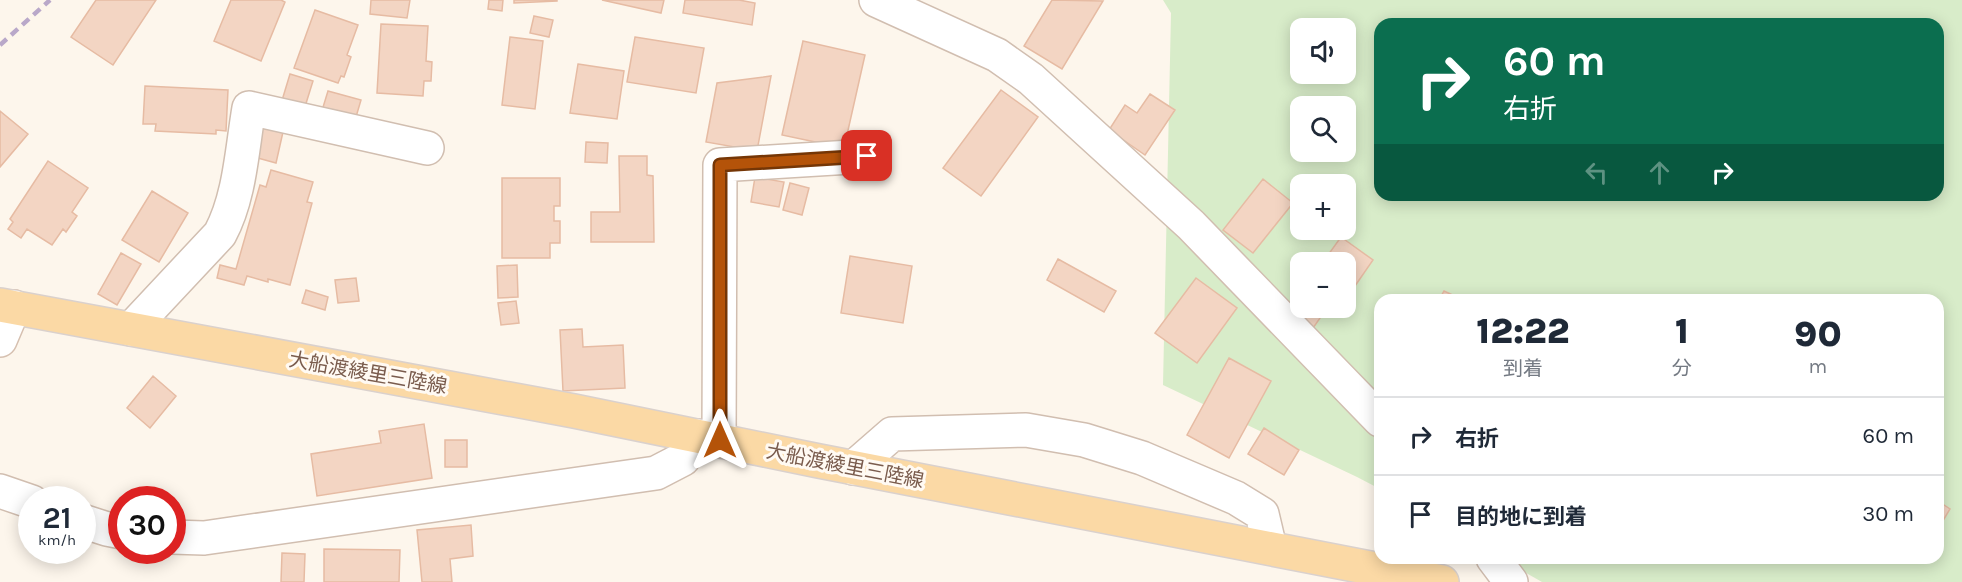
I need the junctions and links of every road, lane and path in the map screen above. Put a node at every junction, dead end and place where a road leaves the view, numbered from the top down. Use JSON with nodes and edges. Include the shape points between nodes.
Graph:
{"nodes":[{"id":1,"x":876,"y":0,"type":"edge"},
{"id":2,"x":427,"y":148,"type":"dead end"},
{"id":3,"x":867,"y":156,"type":"dead end"},
{"id":4,"x":7,"y":306,"type":"edge"},
{"id":5,"x":131,"y":329,"type":"junction"},
{"id":6,"x":0,"y":340,"type":"edge"},
{"id":7,"x":1374,"y":414,"type":"edge"},
{"id":8,"x":709,"y":438,"type":"junction"},
{"id":9,"x":854,"y":468,"type":"junction"},
{"id":10,"x":0,"y":491,"type":"edge"},
{"id":11,"x":18,"y":497,"type":"edge"},
{"id":12,"x":186,"y":537,"type":"edge"},
{"id":13,"x":1270,"y":548,"type":"junction"},
{"id":14,"x":1498,"y":564,"type":"edge"},
{"id":15,"x":1442,"y":582,"type":"edge"},
{"id":16,"x":1511,"y":582,"type":"edge"}],
"edges":[{"from":1,"to":7,"type":"street","via":[[998,55],[1031,79],[1191,225]]},
{"from":2,"to":5,"type":"street","via":[[249,108],[225,226]]},
{"from":3,"to":8,"type":"street","via":[[720,165]]},
{"from":4,"to":5,"type":"main road","name":"大船渡綾里三陸線"},
{"from":4,"to":6,"type":"street"},
{"from":5,"to":8,"type":"main road","name":"大船渡綾里三陸線"},
{"from":8,"to":9,"type":"main road","name":"大船渡綾里三陸線"},
{"from":8,"to":12,"type":"street","via":[[683,459],[656,473],[204,538]]},
{"from":9,"to":13,"type":"main road","name":"大船渡綾里三陸線"},
{"from":9,"to":13,"type":"street","via":[[892,434],[1026,430],[1084,440],[1142,458],[1236,498],[1262,514]]},
{"from":10,"to":11,"type":"street"},
{"from":13,"to":15,"type":"main road","name":"大船渡綾里三陸線"},
{"from":14,"to":16,"type":"street"}]}
